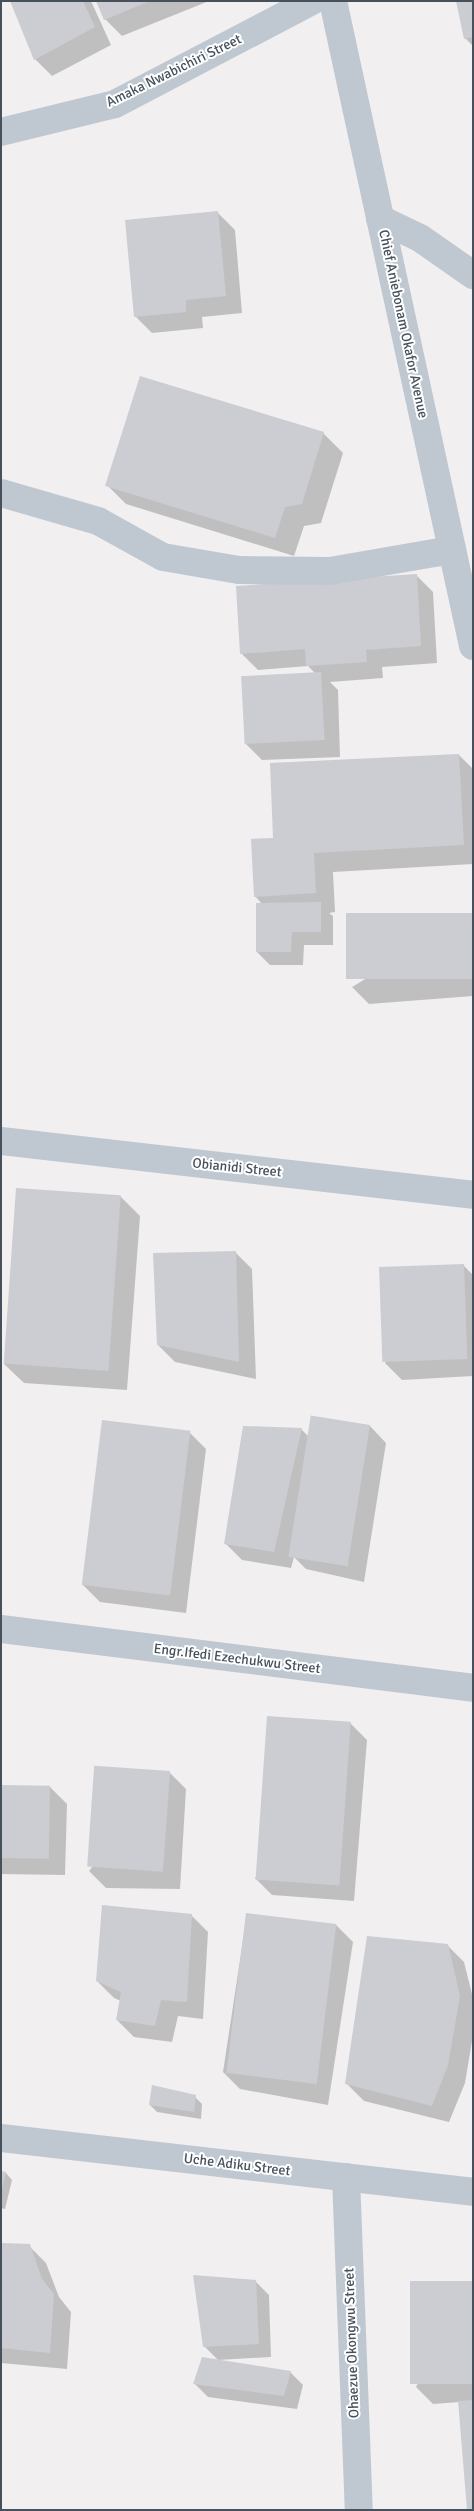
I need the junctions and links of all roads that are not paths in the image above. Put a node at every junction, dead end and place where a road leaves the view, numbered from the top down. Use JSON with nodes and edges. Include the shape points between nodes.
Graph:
{"nodes":[{"id":1,"x":312,"y":1,"type":"edge"},
{"id":2,"x":333,"y":1,"type":"edge"},
{"id":3,"x":1,"y":132,"type":"edge"},
{"id":4,"x":380,"y":219,"type":"junction"},
{"id":5,"x":473,"y":275,"type":"edge"},
{"id":6,"x":1,"y":494,"type":"edge"},
{"id":7,"x":452,"y":550,"type":"junction"},
{"id":8,"x":473,"y":646,"type":"edge"},
{"id":9,"x":1,"y":1142,"type":"edge"},
{"id":10,"x":473,"y":1195,"type":"edge"},
{"id":11,"x":1,"y":1629,"type":"edge"},
{"id":12,"x":473,"y":1688,"type":"edge"},
{"id":13,"x":1,"y":2138,"type":"edge"},
{"id":14,"x":346,"y":2177,"type":"junction"},
{"id":15,"x":473,"y":2192,"type":"edge"},
{"id":16,"x":359,"y":2510,"type":"edge"}],
"edges":[{"from":1,"to":3,"type":"street","name":"Amaka Nwabichiri Street","via":[[115,104]]},
{"from":2,"to":4,"type":"street","name":"Chief Aniebonam Okafor Avenue"},
{"from":4,"to":5,"type":"street","via":[[420,238]]},
{"from":4,"to":7,"type":"street","name":"Chief Aniebonam Okafor Avenue"},
{"from":6,"to":7,"type":"street","via":[[98,521],[163,557],[239,570],[330,571]]},
{"from":7,"to":8,"type":"street","name":"Chief Aniebonam Okafor Avenue"},
{"from":9,"to":10,"type":"street","name":"Obianidi Street"},
{"from":11,"to":12,"type":"street","name":"Engr.Ifedi Ezechukwu Street"},
{"from":13,"to":14,"type":"street","name":"Uche Adiku Street"},
{"from":14,"to":15,"type":"street","name":"Uche Adiku Street"},
{"from":14,"to":16,"type":"street","name":"Ohaezue Okongwu Street"}]}
